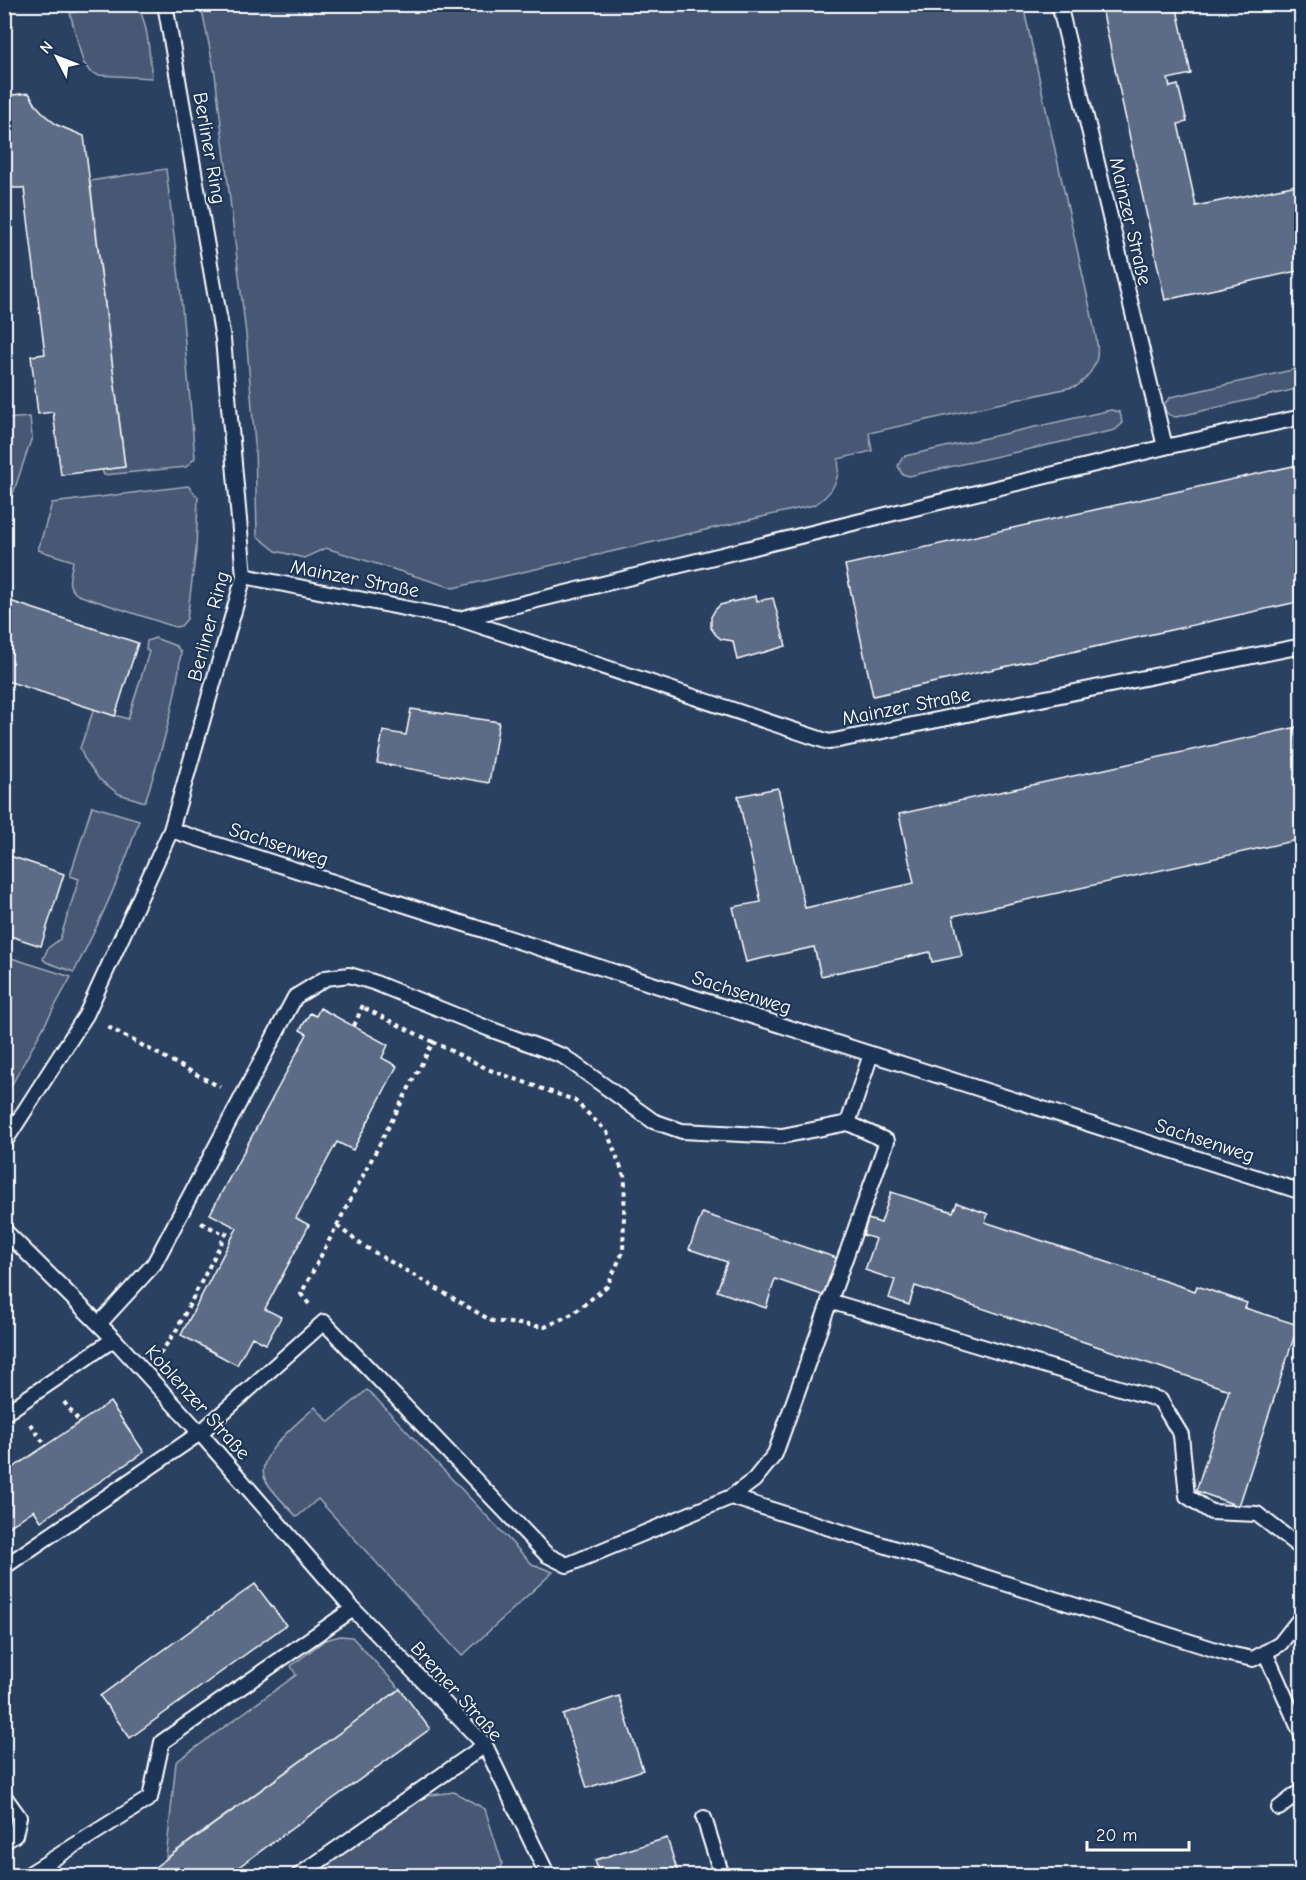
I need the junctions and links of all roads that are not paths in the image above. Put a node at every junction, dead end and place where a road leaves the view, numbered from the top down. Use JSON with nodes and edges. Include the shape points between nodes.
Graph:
{"nodes":[{"id":1,"x":165,"y":4,"type":"edge"},
{"id":2,"x":1059,"y":4,"type":"edge"},
{"id":3,"x":1302,"y":417,"type":"edge"},
{"id":4,"x":1165,"y":447,"type":"junction"},
{"id":5,"x":244,"y":576,"type":"junction"},
{"id":6,"x":459,"y":619,"type":"junction"},
{"id":7,"x":1302,"y":646,"type":"edge"},
{"id":8,"x":171,"y":830,"type":"junction"},
{"id":9,"x":872,"y":1054,"type":"junction"},
{"id":10,"x":848,"y":1123,"type":"junction"},
{"id":11,"x":4,"y":1143,"type":"edge"},
{"id":12,"x":1302,"y":1192,"type":"edge"},
{"id":13,"x":4,"y":1230,"type":"edge"},
{"id":14,"x":830,"y":1301,"type":"junction"},
{"id":15,"x":99,"y":1324,"type":"junction"},
{"id":16,"x":114,"y":1339,"type":"junction"},
{"id":17,"x":4,"y":1414,"type":"edge"},
{"id":18,"x":200,"y":1433,"type":"junction"},
{"id":19,"x":731,"y":1497,"type":"junction"},
{"id":20,"x":1302,"y":1549,"type":"edge"},
{"id":21,"x":4,"y":1567,"type":"edge"},
{"id":22,"x":353,"y":1609,"type":"junction"},
{"id":23,"x":1302,"y":1616,"type":"edge"},
{"id":24,"x":1265,"y":1652,"type":"junction"},
{"id":25,"x":1302,"y":1735,"type":"edge"},
{"id":26,"x":485,"y":1745,"type":"junction"},
{"id":27,"x":1302,"y":1790,"type":"edge"},
{"id":28,"x":4,"y":1796,"type":"edge"},
{"id":29,"x":1279,"y":1808,"type":"dead end"},
{"id":30,"x":704,"y":1818,"type":"dead end"},
{"id":31,"x":4,"y":1842,"type":"edge"},
{"id":32,"x":26,"y":1875,"type":"edge"},
{"id":33,"x":298,"y":1875,"type":"edge"},
{"id":34,"x":548,"y":1875,"type":"edge"},
{"id":35,"x":722,"y":1875,"type":"edge"}],
"edges":[{"from":1,"to":5,"type":"lane","name":"Berliner Ring","via":[[223,339]]},
{"from":2,"to":4,"type":"lane","name":"Mainzer Straße"},
{"from":3,"to":4,"type":"lane","name":"Mainzer Straße"},
{"from":4,"to":6,"type":"lane","name":"Mainzer Straße"},
{"from":5,"to":6,"type":"lane","name":"Mainzer Straße"},
{"from":5,"to":8,"type":"lane","name":"Berliner Ring"},
{"from":6,"to":7,"type":"lane","name":"Mainzer Straße","via":[[829,742]]},
{"from":8,"to":9,"type":"lane","name":"Sachsenweg"},
{"from":8,"to":11,"type":"lane","name":"Berliner Ring","via":[[86,1016]]},
{"from":9,"to":10,"type":"lane"},
{"from":9,"to":12,"type":"lane","name":"Sachsenweg"},
{"from":10,"to":14,"type":"lane","via":[[887,1141]]},
{"from":10,"to":15,"type":"lane","via":[[782,1136],[682,1131],[653,1121],[563,1056],[373,982],[349,975],[326,978],[295,997],[154,1264]]},
{"from":13,"to":15,"type":"lane","name":"Koblenzer Straße"},
{"from":14,"to":19,"type":"lane","via":[[775,1454],[753,1480]]},
{"from":14,"to":20,"type":"lane","via":[[1160,1400],[1181,1435],[1187,1496],[1211,1512],[1257,1514]]},
{"from":15,"to":16,"type":"lane","name":"Koblenzer Straße"},
{"from":16,"to":17,"type":"lane"},
{"from":16,"to":18,"type":"lane","name":"Koblenzer Straße"},
{"from":18,"to":19,"type":"lane","via":[[324,1322],[547,1555],[567,1564]]},
{"from":18,"to":21,"type":"lane"},
{"from":18,"to":22,"type":"lane","name":"Koblenzer Straße"},
{"from":19,"to":24,"type":"lane","via":[[1229,1654],[1252,1659]]},
{"from":22,"to":26,"type":"lane","name":"Bremer Straße"},
{"from":22,"to":32,"type":"lane","via":[[162,1742],[150,1798]]},
{"from":23,"to":24,"type":"lane","via":[[1280,1644]]},
{"from":24,"to":25,"type":"lane"},
{"from":26,"to":33,"type":"lane"},
{"from":26,"to":34,"type":"lane","name":"Bremer Straße"},
{"from":27,"to":29,"type":"lane"},
{"from":28,"to":31,"type":"lane","via":[[19,1817],[15,1835]]},
{"from":30,"to":35,"type":"lane"}]}
